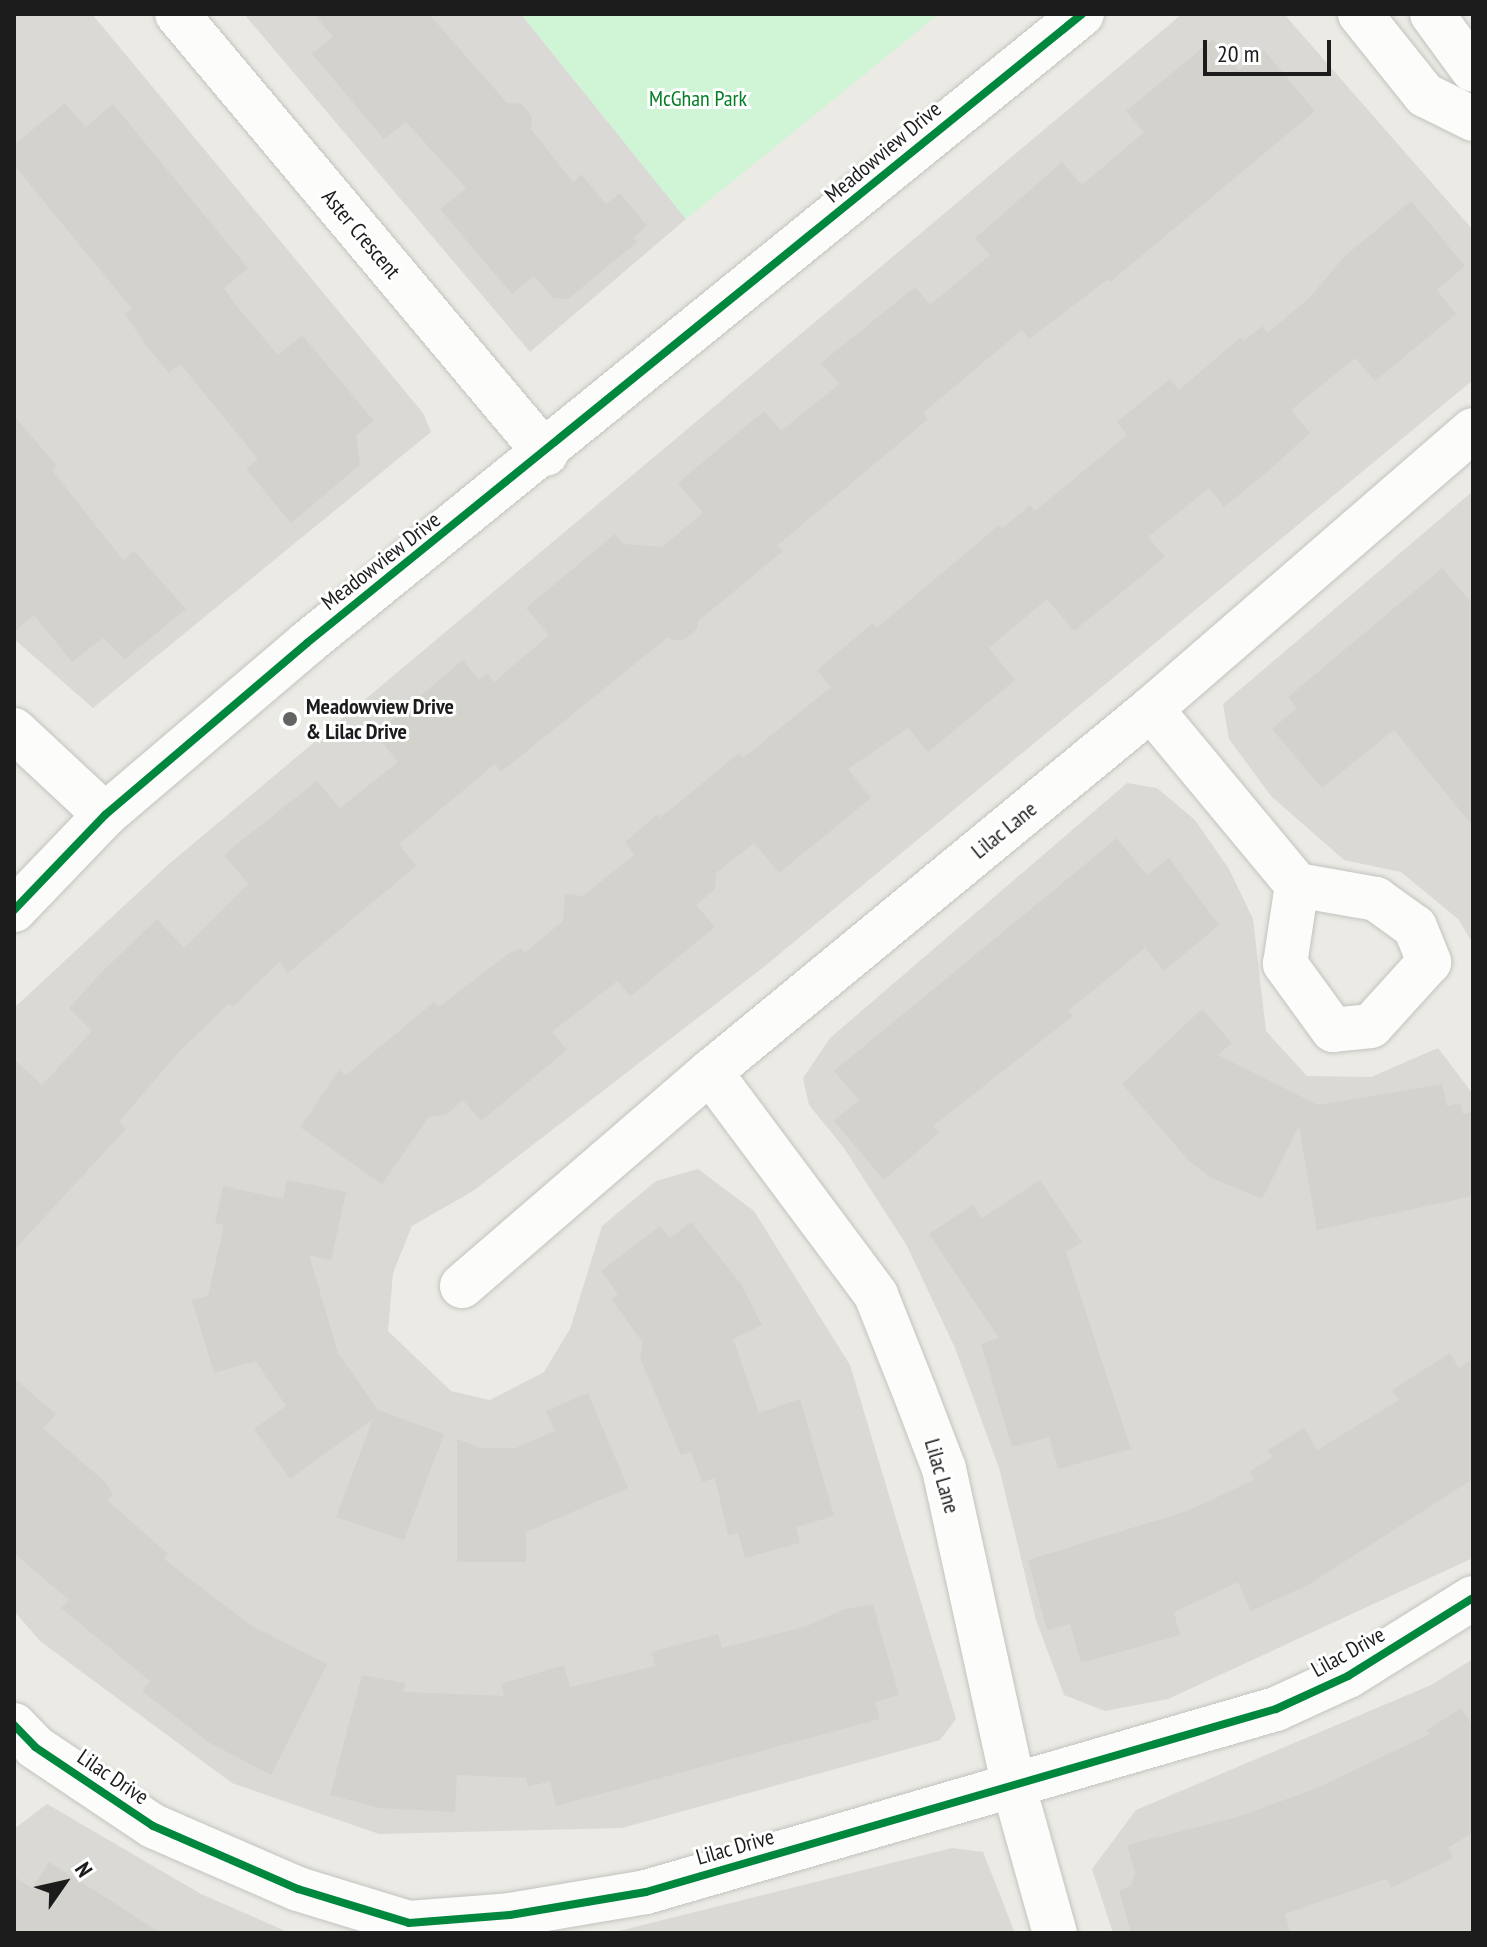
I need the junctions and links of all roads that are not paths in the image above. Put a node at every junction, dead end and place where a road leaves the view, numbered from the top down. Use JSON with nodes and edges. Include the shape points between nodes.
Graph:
{"nodes":[{"id":1,"x":177,"y":14,"type":"edge"},
{"id":2,"x":1082,"y":14,"type":"edge"},
{"id":3,"x":1360,"y":14,"type":"edge"},
{"id":4,"x":1432,"y":14,"type":"edge"},
{"id":5,"x":1473,"y":70,"type":"edge"},
{"id":6,"x":1473,"y":119,"type":"edge"},
{"id":7,"x":1473,"y":430,"type":"edge"},
{"id":8,"x":546,"y":454,"type":"junction"},
{"id":9,"x":1151,"y":709,"type":"junction"},
{"id":10,"x":14,"y":730,"type":"edge"},
{"id":11,"x":105,"y":815,"type":"junction"},
{"id":12,"x":1297,"y":885,"type":"dead end"},
{"id":13,"x":14,"y":910,"type":"edge"},
{"id":14,"x":710,"y":1072,"type":"junction"},
{"id":15,"x":462,"y":1286,"type":"dead end"},
{"id":16,"x":1473,"y":1598,"type":"edge"},
{"id":17,"x":21,"y":1747,"type":"edge"},
{"id":18,"x":1013,"y":1784,"type":"junction"},
{"id":19,"x":409,"y":1928,"type":"edge"},
{"id":20,"x":1055,"y":1933,"type":"edge"}],
"edges":[{"from":1,"to":8,"type":"street","name":"Aster Crescent"},
{"from":2,"to":8,"type":"street","name":"Meadowview Drive"},
{"from":3,"to":6,"type":"street","via":[[1425,95]]},
{"from":4,"to":5,"type":"street"},
{"from":7,"to":9,"type":"street","name":"Lilac Lane"},
{"from":8,"to":11,"type":"street","name":"Meadowview Drive","via":[[307,643]]},
{"from":9,"to":12,"type":"street"},
{"from":9,"to":14,"type":"street","name":"Lilac Lane"},
{"from":10,"to":11,"type":"street"},
{"from":11,"to":13,"type":"street","name":"Meadowview Drive"},
{"from":14,"to":15,"type":"street","name":"Lilac Lane"},
{"from":14,"to":18,"type":"street","name":"Lilac Lane","via":[[876,1295],[944,1469]]},
{"from":16,"to":18,"type":"street","name":"Lilac Drive","via":[[1348,1676],[1276,1709]]},
{"from":17,"to":19,"type":"street","name":"Lilac Drive","via":[[153,1826],[298,1889]]},
{"from":18,"to":19,"type":"street","name":"Lilac Drive","via":[[646,1892]]},
{"from":18,"to":20,"type":"street","name":"Lilac Lane"}]}
